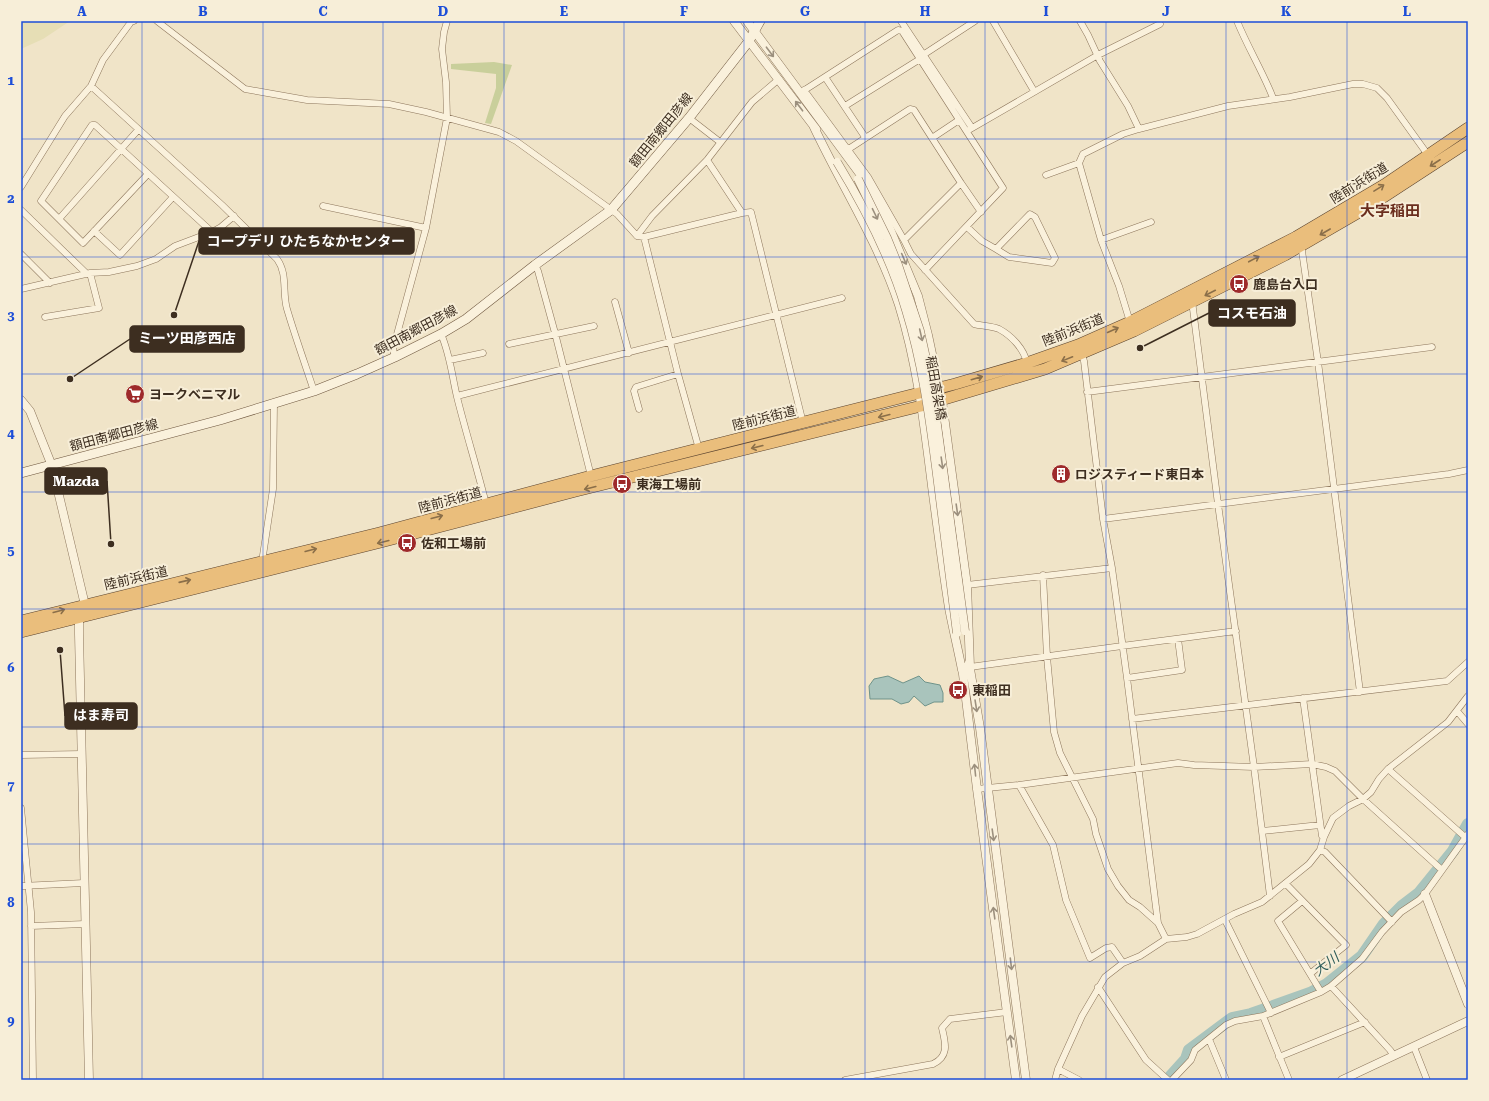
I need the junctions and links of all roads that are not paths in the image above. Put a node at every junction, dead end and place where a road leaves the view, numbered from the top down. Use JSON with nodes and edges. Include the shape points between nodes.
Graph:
{"nodes":[{"id":1,"x":134,"y":21,"type":"edge"},
{"id":2,"x":157,"y":21,"type":"edge"},
{"id":3,"x":447,"y":21,"type":"edge"},
{"id":4,"x":734,"y":21,"type":"edge"},
{"id":5,"x":746,"y":21,"type":"edge"},
{"id":6,"x":760,"y":21,"type":"edge"},
{"id":7,"x":900,"y":21,"type":"edge"},
{"id":8,"x":975,"y":21,"type":"edge"},
{"id":9,"x":993,"y":21,"type":"edge"},
{"id":10,"x":1080,"y":21,"type":"edge"},
{"id":11,"x":1237,"y":21,"type":"edge"},
{"id":12,"x":1160,"y":24,"type":"dead end"},
{"id":13,"x":754,"y":31,"type":"junction"},
{"id":14,"x":749,"y":41,"type":"junction"},
{"id":15,"x":1098,"y":55,"type":"junction"},
{"id":16,"x":922,"y":57,"type":"junction"},
{"id":17,"x":825,"y":77,"type":"junction"},
{"id":18,"x":779,"y":79,"type":"junction"},
{"id":19,"x":91,"y":86,"type":"junction"},
{"id":20,"x":802,"y":91,"type":"junction"},
{"id":21,"x":1034,"y":91,"type":"junction"},
{"id":22,"x":1273,"y":98,"type":"junction"},
{"id":23,"x":845,"y":106,"type":"junction"},
{"id":24,"x":447,"y":118,"type":"junction"},
{"id":25,"x":689,"y":118,"type":"junction"},
{"id":26,"x":959,"y":120,"type":"junction"},
{"id":27,"x":813,"y":125,"type":"junction"},
{"id":28,"x":1468,"y":128,"type":"edge"},
{"id":29,"x":1139,"y":129,"type":"junction"},
{"id":30,"x":138,"y":130,"type":"junction"},
{"id":31,"x":969,"y":130,"type":"junction"},
{"id":32,"x":865,"y":137,"type":"junction"},
{"id":33,"x":932,"y":138,"type":"junction"},
{"id":34,"x":720,"y":142,"type":"junction"},
{"id":35,"x":1468,"y":142,"type":"edge"},
{"id":36,"x":122,"y":149,"type":"junction"},
{"id":37,"x":845,"y":151,"type":"junction"},
{"id":38,"x":1428,"y":155,"type":"junction"},
{"id":39,"x":707,"y":160,"type":"junction"},
{"id":40,"x":1079,"y":163,"type":"junction"},
{"id":41,"x":148,"y":174,"type":"junction"},
{"id":42,"x":1046,"y":175,"type":"dead end"},
{"id":43,"x":961,"y":183,"type":"junction"},
{"id":44,"x":21,"y":186,"type":"edge"},
{"id":45,"x":173,"y":197,"type":"junction"},
{"id":46,"x":323,"y":206,"type":"dead end"},
{"id":47,"x":21,"y":210,"type":"edge"},
{"id":48,"x":611,"y":210,"type":"junction"},
{"id":49,"x":981,"y":212,"type":"junction"},
{"id":50,"x":742,"y":213,"type":"junction"},
{"id":51,"x":234,"y":216,"type":"junction"},
{"id":52,"x":59,"y":219,"type":"junction"},
{"id":53,"x":1151,"y":222,"type":"dead end"},
{"id":54,"x":967,"y":227,"type":"junction"},
{"id":55,"x":426,"y":228,"type":"junction"},
{"id":56,"x":94,"y":232,"type":"junction"},
{"id":57,"x":212,"y":232,"type":"junction"},
{"id":58,"x":637,"y":236,"type":"junction"},
{"id":59,"x":644,"y":237,"type":"junction"},
{"id":60,"x":904,"y":240,"type":"junction"},
{"id":61,"x":1101,"y":240,"type":"junction"},
{"id":62,"x":1299,"y":241,"type":"junction"},
{"id":63,"x":996,"y":249,"type":"junction"},
{"id":64,"x":21,"y":254,"type":"edge"},
{"id":65,"x":535,"y":265,"type":"junction"},
{"id":66,"x":925,"y":270,"type":"junction"},
{"id":67,"x":88,"y":274,"type":"junction"},
{"id":68,"x":50,"y":283,"type":"junction"},
{"id":69,"x":21,"y":289,"type":"edge"},
{"id":70,"x":1192,"y":297,"type":"junction"},
{"id":71,"x":842,"y":298,"type":"dead end"},
{"id":72,"x":615,"y":302,"type":"dead end"},
{"id":73,"x":777,"y":315,"type":"junction"},
{"id":74,"x":45,"y":317,"type":"dead end"},
{"id":75,"x":1130,"y":322,"type":"junction"},
{"id":76,"x":594,"y":326,"type":"dead end"},
{"id":77,"x":555,"y":333,"type":"junction"},
{"id":78,"x":441,"y":334,"type":"junction"},
{"id":79,"x":670,"y":342,"type":"junction"},
{"id":80,"x":509,"y":344,"type":"dead end"},
{"id":81,"x":1432,"y":347,"type":"dead end"},
{"id":82,"x":1080,"y":349,"type":"junction"},
{"id":83,"x":483,"y":352,"type":"dead end"},
{"id":84,"x":629,"y":353,"type":"junction"},
{"id":85,"x":395,"y":357,"type":"junction"},
{"id":86,"x":450,"y":360,"type":"junction"},
{"id":87,"x":1318,"y":362,"type":"junction"},
{"id":88,"x":1027,"y":363,"type":"junction"},
{"id":89,"x":564,"y":369,"type":"junction"},
{"id":90,"x":678,"y":374,"type":"junction"},
{"id":91,"x":1203,"y":377,"type":"junction"},
{"id":92,"x":940,"y":388,"type":"junction"},
{"id":93,"x":314,"y":391,"type":"junction"},
{"id":94,"x":1087,"y":392,"type":"junction"},
{"id":95,"x":919,"y":394,"type":"junction"},
{"id":96,"x":457,"y":396,"type":"junction"},
{"id":97,"x":21,"y":400,"type":"edge"},
{"id":98,"x":942,"y":401,"type":"junction"},
{"id":99,"x":274,"y":403,"type":"junction"},
{"id":100,"x":922,"y":406,"type":"junction"},
{"id":101,"x":639,"y":409,"type":"dead end"},
{"id":102,"x":804,"y":423,"type":"junction"},
{"id":103,"x":699,"y":449,"type":"junction"},
{"id":104,"x":52,"y":466,"type":"junction"},
{"id":105,"x":1468,"y":470,"type":"edge"},
{"id":106,"x":21,"y":473,"type":"edge"},
{"id":107,"x":592,"y":476,"type":"junction"},
{"id":108,"x":1334,"y":489,"type":"junction"},
{"id":109,"x":486,"y":504,"type":"junction"},
{"id":110,"x":1218,"y":504,"type":"junction"},
{"id":111,"x":1103,"y":519,"type":"junction"},
{"id":112,"x":262,"y":562,"type":"junction"},
{"id":113,"x":1112,"y":568,"type":"junction"},
{"id":114,"x":1043,"y":575,"type":"junction"},
{"id":115,"x":967,"y":585,"type":"junction"},
{"id":116,"x":85,"y":605,"type":"junction"},
{"id":117,"x":79,"y":618,"type":"junction"},
{"id":118,"x":21,"y":621,"type":"edge"},
{"id":119,"x":1236,"y":631,"type":"junction"},
{"id":120,"x":21,"y":632,"type":"edge"},
{"id":121,"x":961,"y":632,"type":"junction"},
{"id":122,"x":1178,"y":639,"type":"junction"},
{"id":123,"x":1122,"y":646,"type":"junction"},
{"id":124,"x":1047,"y":657,"type":"junction"},
{"id":125,"x":1468,"y":662,"type":"edge"},
{"id":126,"x":966,"y":669,"type":"junction"},
{"id":127,"x":1127,"y":678,"type":"junction"},
{"id":128,"x":1360,"y":692,"type":"junction"},
{"id":129,"x":1468,"y":696,"type":"edge"},
{"id":130,"x":1303,"y":698,"type":"junction"},
{"id":131,"x":1245,"y":706,"type":"junction"},
{"id":132,"x":1456,"y":711,"type":"junction"},
{"id":133,"x":1132,"y":719,"type":"junction"},
{"id":134,"x":1468,"y":724,"type":"edge"},
{"id":135,"x":82,"y":754,"type":"junction"},
{"id":136,"x":21,"y":755,"type":"edge"},
{"id":137,"x":1312,"y":764,"type":"junction"},
{"id":138,"x":1254,"y":767,"type":"junction"},
{"id":139,"x":1388,"y":769,"type":"junction"},
{"id":140,"x":1138,"y":770,"type":"junction"},
{"id":141,"x":1072,"y":778,"type":"junction"},
{"id":142,"x":1019,"y":785,"type":"junction"},
{"id":143,"x":987,"y":788,"type":"junction"},
{"id":144,"x":977,"y":789,"type":"junction"},
{"id":145,"x":1363,"y":799,"type":"junction"},
{"id":146,"x":21,"y":808,"type":"edge"},
{"id":147,"x":1320,"y":825,"type":"junction"},
{"id":148,"x":1262,"y":831,"type":"junction"},
{"id":149,"x":1466,"y":836,"type":"edge"},
{"id":150,"x":1324,"y":837,"type":"junction"},
{"id":151,"x":1320,"y":850,"type":"junction"},
{"id":152,"x":1442,"y":870,"type":"junction"},
{"id":153,"x":84,"y":883,"type":"junction"},
{"id":154,"x":1286,"y":884,"type":"junction"},
{"id":155,"x":21,"y":886,"type":"edge"},
{"id":156,"x":28,"y":886,"type":"junction"},
{"id":157,"x":1425,"y":894,"type":"junction"},
{"id":158,"x":1270,"y":896,"type":"junction"},
{"id":159,"x":1302,"y":901,"type":"junction"},
{"id":160,"x":1225,"y":920,"type":"junction"},
{"id":161,"x":1392,"y":922,"type":"junction"},
{"id":162,"x":1158,"y":923,"type":"junction"},
{"id":163,"x":85,"y":924,"type":"junction"},
{"id":164,"x":31,"y":926,"type":"junction"},
{"id":165,"x":1166,"y":940,"type":"junction"},
{"id":166,"x":1123,"y":963,"type":"junction"},
{"id":167,"x":1311,"y":973,"type":"junction"},
{"id":168,"x":1331,"y":986,"type":"junction"},
{"id":169,"x":1098,"y":987,"type":"junction"},
{"id":170,"x":1321,"y":992,"type":"junction"},
{"id":171,"x":1468,"y":1004,"type":"edge"},
{"id":172,"x":1007,"y":1012,"type":"junction"},
{"id":173,"x":1272,"y":1013,"type":"junction"},
{"id":174,"x":1263,"y":1016,"type":"junction"},
{"id":175,"x":1468,"y":1021,"type":"edge"},
{"id":176,"x":1365,"y":1022,"type":"junction"},
{"id":177,"x":1209,"y":1039,"type":"junction"},
{"id":178,"x":1414,"y":1047,"type":"junction"},
{"id":179,"x":1394,"y":1056,"type":"junction"},
{"id":180,"x":1279,"y":1057,"type":"junction"},
{"id":181,"x":1058,"y":1069,"type":"junction"},
{"id":182,"x":34,"y":1080,"type":"edge"},
{"id":183,"x":89,"y":1080,"type":"edge"},
{"id":184,"x":845,"y":1080,"type":"edge"},
{"id":185,"x":1016,"y":1080,"type":"edge"},
{"id":186,"x":1026,"y":1080,"type":"edge"},
{"id":187,"x":1055,"y":1080,"type":"edge"},
{"id":188,"x":1079,"y":1080,"type":"edge"},
{"id":189,"x":1168,"y":1080,"type":"edge"},
{"id":190,"x":1172,"y":1080,"type":"edge"},
{"id":191,"x":1226,"y":1080,"type":"edge"},
{"id":192,"x":1289,"y":1080,"type":"edge"},
{"id":193,"x":1342,"y":1080,"type":"edge"},
{"id":194,"x":1427,"y":1080,"type":"edge"}],
"edges":[{"from":1,"to":19,"type":"street","via":[[103,60]]},
{"from":2,"to":24,"type":"street","via":[[244,89],[307,100],[388,104]]},
{"from":3,"to":24,"type":"street","via":[[442,49]]},
{"from":4,"to":14,"type":"street"},
{"from":5,"to":13,"type":"street"},
{"from":6,"to":13,"type":"main road","name":"額田南郷田彦線"},
{"from":7,"to":16,"type":"street"},
{"from":8,"to":16,"type":"street"},
{"from":9,"to":21,"type":"street"},
{"from":10,"to":15,"type":"street"},
{"from":11,"to":22,"type":"street"},
{"from":12,"to":15,"type":"street"},
{"from":13,"to":14,"type":"main road","name":"額田南郷田彦線"},
{"from":13,"to":20,"type":"street","one_way":true},
{"from":14,"to":18,"type":"street"},
{"from":14,"to":25,"type":"main road","name":"額田南郷田彦線"},
{"from":15,"to":21,"type":"street"},
{"from":15,"to":29,"type":"street"},
{"from":16,"to":17,"type":"street","via":[[902,31],[898,30]]},
{"from":16,"to":23,"type":"street"},
{"from":16,"to":26,"type":"street"},
{"from":16,"to":31,"type":"street"},
{"from":17,"to":20,"type":"street"},
{"from":17,"to":23,"type":"street"},
{"from":27,"to":18,"type":"street","one_way":true},
{"from":18,"to":34,"type":"street","via":[[752,102]]},
{"from":19,"to":30,"type":"street"},
{"from":19,"to":44,"type":"street","via":[[65,116]]},
{"from":20,"to":37,"type":"street"},
{"from":21,"to":31,"type":"street"},
{"from":22,"to":29,"type":"street","via":[[1228,106]]},
{"from":22,"to":38,"type":"street","via":[[1353,84],[1377,88]]},
{"from":23,"to":32,"type":"street"},
{"from":24,"to":48,"type":"street","via":[[499,132],[516,141]]},
{"from":24,"to":55,"type":"street"},
{"from":25,"to":34,"type":"street"},
{"from":25,"to":48,"type":"main road","name":"額田南郷田彦線"},
{"from":26,"to":31,"type":"street"},
{"from":26,"to":33,"type":"street"},
{"from":27,"to":95,"type":"street","via":[[887,272],[899,306]]},
{"from":27,"to":121,"type":"street","name":"稲田高架橋","bridge":true,"via":[[860,200],[906,308],[924,382]]},
{"from":28,"to":38,"type":"highway","name":"陸前浜街道"},
{"from":29,"to":40,"type":"street","via":[[1083,154]]},
{"from":30,"to":36,"type":"street"},
{"from":30,"to":51,"type":"street"},
{"from":31,"to":49,"type":"street","via":[[1003,188]]},
{"from":32,"to":33,"type":"street","via":[[910,109],[914,110]]},
{"from":32,"to":37,"type":"street"},
{"from":33,"to":43,"type":"street"},
{"from":34,"to":39,"type":"street"},
{"from":35,"to":62,"type":"highway","name":"陸前浜街道","one_way":true,"via":[[1373,204]]},
{"from":36,"to":41,"type":"street"},
{"from":36,"to":52,"type":"street"},
{"from":36,"to":52,"type":"street","via":[[95,124],[92,125],[41,201]]},
{"from":37,"to":60,"type":"street","via":[[868,177]]},
{"from":37,"to":92,"type":"street","one_way":true,"via":[[883,212],[904,259],[918,296]]},
{"from":37,"to":121,"type":"street","name":"稲田高架橋","one_way":true,"bridge":true,"via":[[892,251],[920,331],[931,381]]},
{"from":62,"to":38,"type":"highway","name":"陸前浜街道","one_way":true},
{"from":39,"to":50,"type":"street"},
{"from":39,"to":58,"type":"street","via":[[652,216]]},
{"from":40,"to":42,"type":"street"},
{"from":40,"to":61,"type":"street"},
{"from":41,"to":45,"type":"street"},
{"from":41,"to":56,"type":"street"},
{"from":43,"to":49,"type":"street"},
{"from":43,"to":60,"type":"street"},
{"from":45,"to":56,"type":"street","via":[[120,255]]},
{"from":45,"to":57,"type":"street"},
{"from":46,"to":55,"type":"street"},
{"from":47,"to":67,"type":"street"},
{"from":48,"to":58,"type":"street"},
{"from":48,"to":65,"type":"main road","name":"額田南郷田彦線"},
{"from":49,"to":54,"type":"street"},
{"from":50,"to":59,"type":"street"},
{"from":50,"to":73,"type":"street","via":[[751,212]]},
{"from":51,"to":57,"type":"street"},
{"from":51,"to":93,"type":"street","via":[[282,265],[287,308]]},
{"from":52,"to":56,"type":"street","via":[[83,243]]},
{"from":53,"to":61,"type":"street"},
{"from":54,"to":63,"type":"street","via":[[982,241]]},
{"from":54,"to":66,"type":"street"},
{"from":55,"to":85,"type":"street","via":[[393,349]]},
{"from":57,"to":67,"type":"street","via":[[175,246],[156,259],[137,266]]},
{"from":58,"to":59,"type":"street"},
{"from":59,"to":79,"type":"street"},
{"from":60,"to":66,"type":"street","via":[[911,254]]},
{"from":61,"to":75,"type":"street"},
{"from":62,"to":70,"type":"highway","name":"陸前浜街道"},
{"from":62,"to":87,"type":"street"},
{"from":63,"to":63,"type":"street","via":[[1009,257],[1052,263],[1054,258],[1035,217],[1030,214]]},
{"from":64,"to":68,"type":"street"},
{"from":65,"to":77,"type":"street"},
{"from":65,"to":78,"type":"main road","name":"額田南郷田彦線","via":[[466,320]]},
{"from":66,"to":88,"type":"street","via":[[974,324],[998,328],[1013,339],[1025,355]]},
{"from":67,"to":68,"type":"street"},
{"from":67,"to":74,"type":"street","via":[[99,308]]},
{"from":68,"to":69,"type":"street"},
{"from":70,"to":75,"type":"highway","name":"陸前浜街道"},
{"from":70,"to":82,"type":"highway","name":"陸前浜街道","via":[[1134,331]]},
{"from":70,"to":91,"type":"street"},
{"from":71,"to":73,"type":"street"},
{"from":72,"to":84,"type":"street"},
{"from":73,"to":79,"type":"street"},
{"from":73,"to":102,"type":"street"},
{"from":82,"to":75,"type":"highway","name":"陸前浜街道","one_way":true},
{"from":76,"to":77,"type":"street"},
{"from":77,"to":80,"type":"street"},
{"from":77,"to":89,"type":"street"},
{"from":78,"to":85,"type":"main road","name":"額田南郷田彦線"},
{"from":78,"to":86,"type":"street"},
{"from":79,"to":84,"type":"street"},
{"from":79,"to":90,"type":"street"},
{"from":81,"to":87,"type":"street"},
{"from":82,"to":88,"type":"highway","name":"陸前浜街道"},
{"from":82,"to":94,"type":"street","via":[[1084,361]]},
{"from":82,"to":98,"type":"highway","name":"陸前浜街道","one_way":true,"via":[[1045,369]]},
{"from":83,"to":86,"type":"street"},
{"from":84,"to":89,"type":"street"},
{"from":85,"to":93,"type":"main road","name":"額田南郷田彦線"},
{"from":86,"to":96,"type":"street"},
{"from":87,"to":91,"type":"street"},
{"from":87,"to":108,"type":"street"},
{"from":92,"to":88,"type":"highway","name":"陸前浜街道","one_way":true},
{"from":89,"to":96,"type":"street"},
{"from":89,"to":107,"type":"street"},
{"from":90,"to":101,"type":"street","via":[[636,387],[634,391]]},
{"from":90,"to":103,"type":"street"},
{"from":91,"to":94,"type":"street"},
{"from":91,"to":110,"type":"street"},
{"from":92,"to":95,"type":"highway","name":"陸前浜街道"},
{"from":92,"to":98,"type":"street"},
{"from":93,"to":99,"type":"main road","name":"額田南郷田彦線"},
{"from":94,"to":111,"type":"street"},
{"from":95,"to":100,"type":"street"},
{"from":95,"to":102,"type":"highway","name":"陸前浜街道"},
{"from":96,"to":109,"type":"street"},
{"from":97,"to":104,"type":"street","via":[[30,412]]},
{"from":98,"to":100,"type":"highway","name":"陸前浜街道"},
{"from":98,"to":115,"type":"street","one_way":true},
{"from":99,"to":104,"type":"main road","name":"額田南郷田彦線"},
{"from":99,"to":112,"type":"street","via":[[273,489]]},
{"from":100,"to":117,"type":"highway","name":"陸前浜街道","one_way":true},
{"from":100,"to":126,"type":"street","via":[[949,609]]},
{"from":102,"to":103,"type":"highway","name":"陸前浜街道"},
{"from":103,"to":107,"type":"highway","name":"陸前浜街道"},
{"from":104,"to":106,"type":"main road","name":"額田南郷田彦線"},
{"from":104,"to":116,"type":"street"},
{"from":105,"to":108,"type":"street"},
{"from":107,"to":109,"type":"highway","name":"陸前浜街道"},
{"from":108,"to":110,"type":"street"},
{"from":108,"to":128,"type":"street"},
{"from":112,"to":109,"type":"highway","name":"陸前浜街道","one_way":true},
{"from":110,"to":111,"type":"street"},
{"from":110,"to":119,"type":"street"},
{"from":111,"to":113,"type":"street"},
{"from":116,"to":112,"type":"highway","name":"陸前浜街道","one_way":true},
{"from":113,"to":114,"type":"street"},
{"from":113,"to":123,"type":"street"},
{"from":114,"to":115,"type":"street"},
{"from":114,"to":124,"type":"street"},
{"from":115,"to":126,"type":"street"},
{"from":116,"to":117,"type":"street"},
{"from":118,"to":116,"type":"highway","name":"陸前浜街道","one_way":true},
{"from":117,"to":120,"type":"highway","name":"陸前浜街道"},
{"from":117,"to":135,"type":"street"},
{"from":119,"to":122,"type":"street"},
{"from":119,"to":131,"type":"street"},
{"from":121,"to":126,"type":"street"},
{"from":122,"to":123,"type":"street"},
{"from":122,"to":127,"type":"street","via":[[1182,670]]},
{"from":123,"to":124,"type":"street"},
{"from":123,"to":127,"type":"street"},
{"from":124,"to":126,"type":"street"},
{"from":124,"to":141,"type":"street","via":[[1054,732],[1060,753]]},
{"from":125,"to":128,"type":"street","via":[[1447,681]]},
{"from":126,"to":143,"type":"street","one_way":true,"via":[[980,728]]},
{"from":144,"to":126,"type":"street","one_way":true},
{"from":127,"to":133,"type":"street"},
{"from":128,"to":130,"type":"street"},
{"from":129,"to":132,"type":"street"},
{"from":130,"to":131,"type":"street"},
{"from":130,"to":137,"type":"street"},
{"from":131,"to":133,"type":"street"},
{"from":131,"to":138,"type":"street"},
{"from":132,"to":134,"type":"street"},
{"from":132,"to":139,"type":"street","via":[[1448,722]]},
{"from":133,"to":140,"type":"street"},
{"from":135,"to":136,"type":"street"},
{"from":135,"to":153,"type":"street"},
{"from":137,"to":138,"type":"street"},
{"from":137,"to":145,"type":"street","via":[[1335,771]]},
{"from":137,"to":147,"type":"street"},
{"from":138,"to":140,"type":"street","via":[[1178,764]]},
{"from":138,"to":148,"type":"street"},
{"from":139,"to":145,"type":"street"},
{"from":139,"to":149,"type":"street"},
{"from":140,"to":141,"type":"street"},
{"from":140,"to":162,"type":"street"},
{"from":141,"to":142,"type":"street"},
{"from":141,"to":162,"type":"street","via":[[1094,819],[1096,834],[1108,870],[1129,900]]},
{"from":142,"to":143,"type":"street"},
{"from":142,"to":166,"type":"street","via":[[1053,845],[1066,900],[1090,958],[1112,947]]},
{"from":143,"to":144,"type":"street"},
{"from":143,"to":186,"type":"street","one_way":true},
{"from":172,"to":144,"type":"street","one_way":true},
{"from":145,"to":150,"type":"street","via":[[1333,818]]},
{"from":145,"to":152,"type":"street"},
{"from":146,"to":156,"type":"street"},
{"from":147,"to":148,"type":"street"},
{"from":147,"to":150,"type":"street"},
{"from":148,"to":158,"type":"street"},
{"from":149,"to":152,"type":"street"},
{"from":150,"to":151,"type":"street"},
{"from":151,"to":154,"type":"street","via":[[1309,864]]},
{"from":151,"to":161,"type":"street"},
{"from":152,"to":157,"type":"street"},
{"from":153,"to":156,"type":"street"},
{"from":153,"to":163,"type":"street"},
{"from":154,"to":158,"type":"street"},
{"from":154,"to":159,"type":"street"},
{"from":155,"to":156,"type":"street"},
{"from":156,"to":164,"type":"street"},
{"from":157,"to":161,"type":"street"},
{"from":157,"to":171,"type":"street"},
{"from":158,"to":160,"type":"street"},
{"from":159,"to":167,"type":"street","via":[[1278,921]]},
{"from":159,"to":167,"type":"street","via":[[1346,945]]},
{"from":160,"to":165,"type":"street","via":[[1197,934]]},
{"from":160,"to":173,"type":"street"},
{"from":161,"to":168,"type":"street","via":[[1362,959]]},
{"from":162,"to":165,"type":"street"},
{"from":163,"to":164,"type":"street"},
{"from":163,"to":183,"type":"street"},
{"from":164,"to":182,"type":"street"},
{"from":165,"to":166,"type":"street"},
{"from":166,"to":169,"type":"street","via":[[1105,977]]},
{"from":167,"to":170,"type":"street"},
{"from":168,"to":170,"type":"street"},
{"from":168,"to":176,"type":"street"},
{"from":169,"to":181,"type":"street"},
{"from":169,"to":189,"type":"street","via":[[1146,1060]]},
{"from":170,"to":173,"type":"street"},
{"from":172,"to":184,"type":"street","via":[[950,1019],[942,1028],[944,1053],[940,1061],[933,1064]]},
{"from":185,"to":172,"type":"street","one_way":true},
{"from":173,"to":174,"type":"street"},
{"from":174,"to":177,"type":"street","via":[[1235,1021]]},
{"from":174,"to":180,"type":"street"},
{"from":175,"to":178,"type":"street"},
{"from":176,"to":179,"type":"street"},
{"from":176,"to":180,"type":"street"},
{"from":177,"to":190,"type":"street","via":[[1195,1050],[1190,1060]]},
{"from":177,"to":191,"type":"street"},
{"from":178,"to":179,"type":"street"},
{"from":178,"to":194,"type":"street"},
{"from":179,"to":193,"type":"street"},
{"from":180,"to":192,"type":"street"},
{"from":181,"to":187,"type":"street"},
{"from":181,"to":188,"type":"street"}]}
